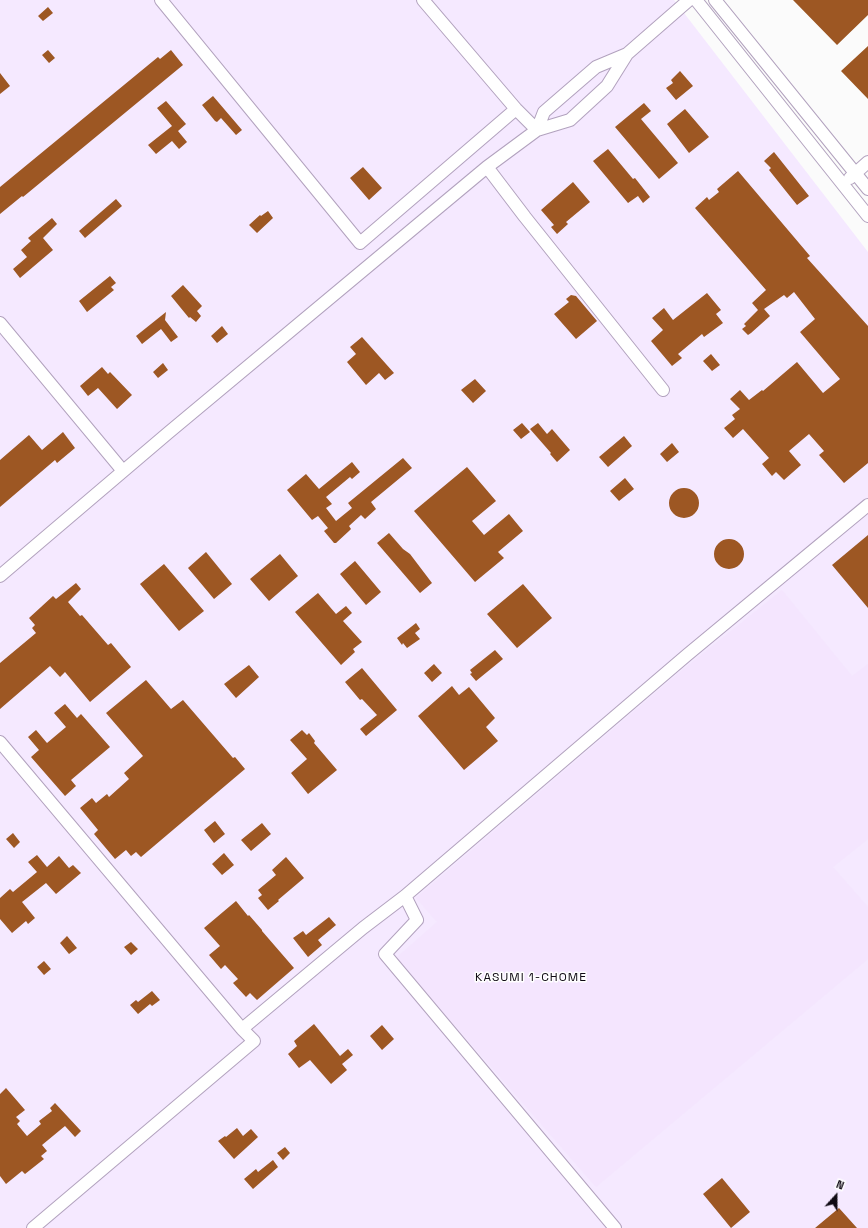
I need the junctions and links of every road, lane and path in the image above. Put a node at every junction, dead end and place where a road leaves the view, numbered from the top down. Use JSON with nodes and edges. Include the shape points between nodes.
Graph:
{"nodes":[{"id":1,"x":161,"y":0,"type":"edge"},
{"id":2,"x":423,"y":0,"type":"edge"},
{"id":3,"x":689,"y":0,"type":"edge"},
{"id":4,"x":696,"y":0,"type":"edge"},
{"id":5,"x":716,"y":0,"type":"edge"},
{"id":6,"x":627,"y":54,"type":"junction"},
{"id":7,"x":516,"y":109,"type":"junction"},
{"id":8,"x":537,"y":130,"type":"junction"},
{"id":9,"x":868,"y":162,"type":"edge"},
{"id":10,"x":487,"y":167,"type":"junction"},
{"id":11,"x":856,"y":173,"type":"junction"},
{"id":12,"x":843,"y":185,"type":"junction"},
{"id":13,"x":868,"y":189,"type":"edge"},
{"id":14,"x":868,"y":216,"type":"edge"},
{"id":15,"x":0,"y":323,"type":"edge"},
{"id":16,"x":663,"y":390,"type":"dead end"},
{"id":17,"x":123,"y":471,"type":"junction"},
{"id":18,"x":868,"y":505,"type":"edge"},
{"id":19,"x":0,"y":576,"type":"edge"},
{"id":20,"x":0,"y":742,"type":"edge"},
{"id":21,"x":404,"y":896,"type":"junction"},
{"id":22,"x":242,"y":1029,"type":"junction"},
{"id":23,"x":33,"y":1228,"type":"edge"},
{"id":24,"x":615,"y":1228,"type":"edge"}],
"edges":[{"from":1,"to":7,"type":"street","via":[[360,243]]},
{"from":2,"to":7,"type":"street"},
{"from":3,"to":6,"type":"street"},
{"from":4,"to":12,"type":"street"},
{"from":5,"to":11,"type":"street"},
{"from":6,"to":8,"type":"street","via":[[596,67],[544,112]]},
{"from":6,"to":8,"type":"street","via":[[607,86],[570,120]]},
{"from":7,"to":8,"type":"street"},
{"from":8,"to":10,"type":"street"},
{"from":9,"to":11,"type":"street"},
{"from":10,"to":16,"type":"street"},
{"from":10,"to":17,"type":"street"},
{"from":11,"to":12,"type":"street"},
{"from":11,"to":13,"type":"street"},
{"from":12,"to":14,"type":"street"},
{"from":15,"to":17,"type":"street"},
{"from":17,"to":19,"type":"street"},
{"from":18,"to":21,"type":"street"},
{"from":20,"to":22,"type":"street"},
{"from":21,"to":22,"type":"street"},
{"from":21,"to":24,"type":"street","via":[[417,920],[385,954]]},
{"from":22,"to":23,"type":"street","via":[[254,1041]]}]}
